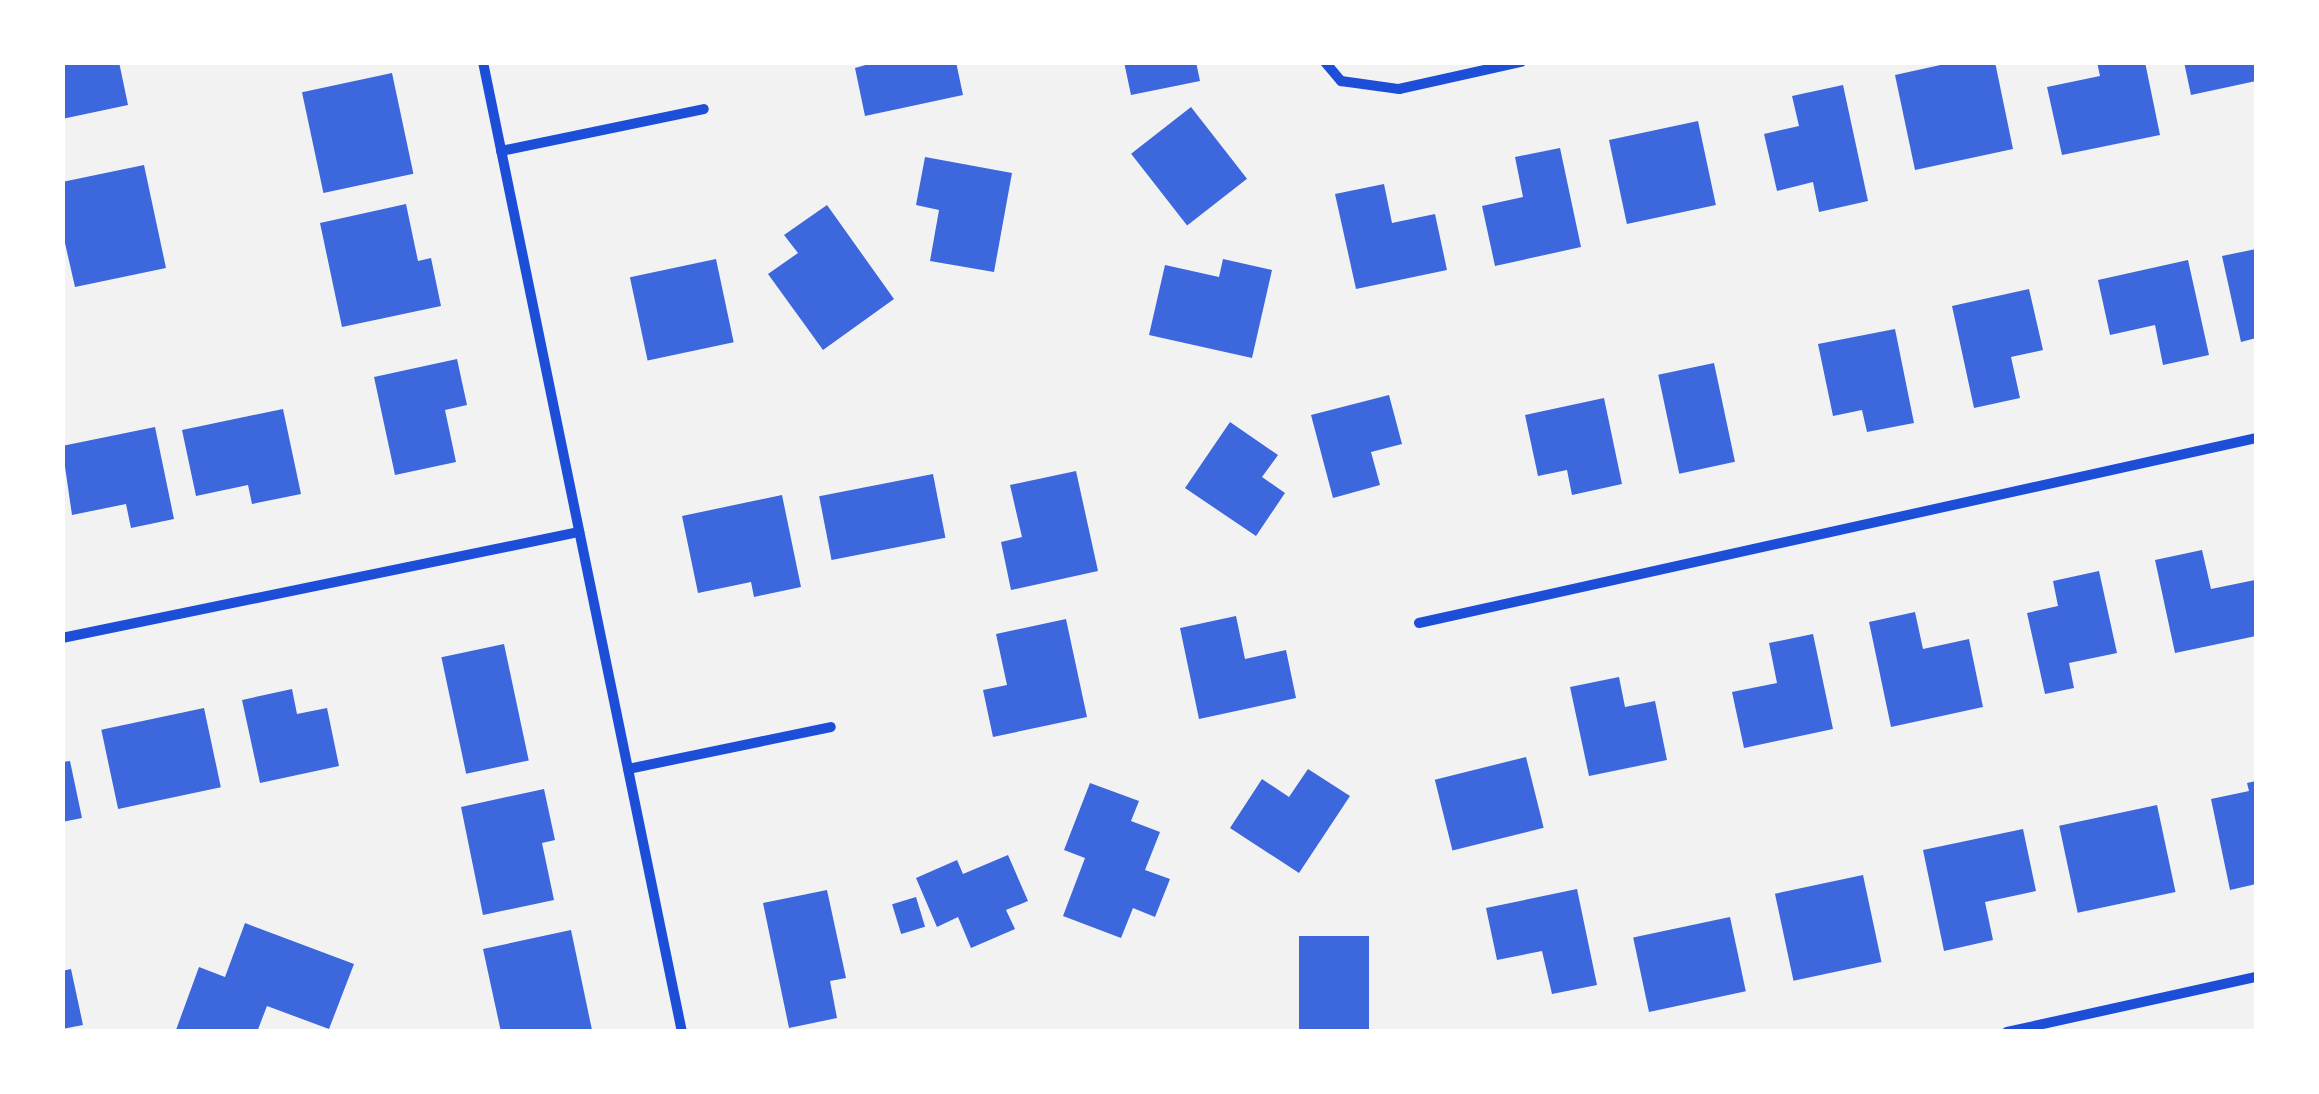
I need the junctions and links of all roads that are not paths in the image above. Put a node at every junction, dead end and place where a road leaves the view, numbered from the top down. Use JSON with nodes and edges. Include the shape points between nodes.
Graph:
{"nodes":[{"id":1,"x":483,"y":62,"type":"edge"},
{"id":2,"x":1325,"y":62,"type":"edge"},
{"id":3,"x":1522,"y":62,"type":"edge"},
{"id":4,"x":704,"y":110,"type":"dead end"},
{"id":5,"x":501,"y":151,"type":"junction"},
{"id":6,"x":2256,"y":438,"type":"edge"},
{"id":7,"x":579,"y":532,"type":"junction"},
{"id":8,"x":1419,"y":623,"type":"dead end"},
{"id":9,"x":62,"y":638,"type":"edge"},
{"id":10,"x":831,"y":727,"type":"dead end"},
{"id":11,"x":628,"y":769,"type":"junction"},
{"id":12,"x":2256,"y":976,"type":"edge"},
{"id":13,"x":682,"y":1032,"type":"edge"},
{"id":14,"x":2007,"y":1032,"type":"edge"}],
"edges":[{"from":1,"to":5,"type":"street"},
{"from":2,"to":3,"type":"street","via":[[1341,82],[1399,90]]},
{"from":4,"to":5,"type":"street"},
{"from":5,"to":7,"type":"street"},
{"from":6,"to":8,"type":"street"},
{"from":7,"to":9,"type":"street"},
{"from":7,"to":11,"type":"street"},
{"from":10,"to":11,"type":"street"},
{"from":11,"to":13,"type":"street"},
{"from":12,"to":14,"type":"street"}]}
